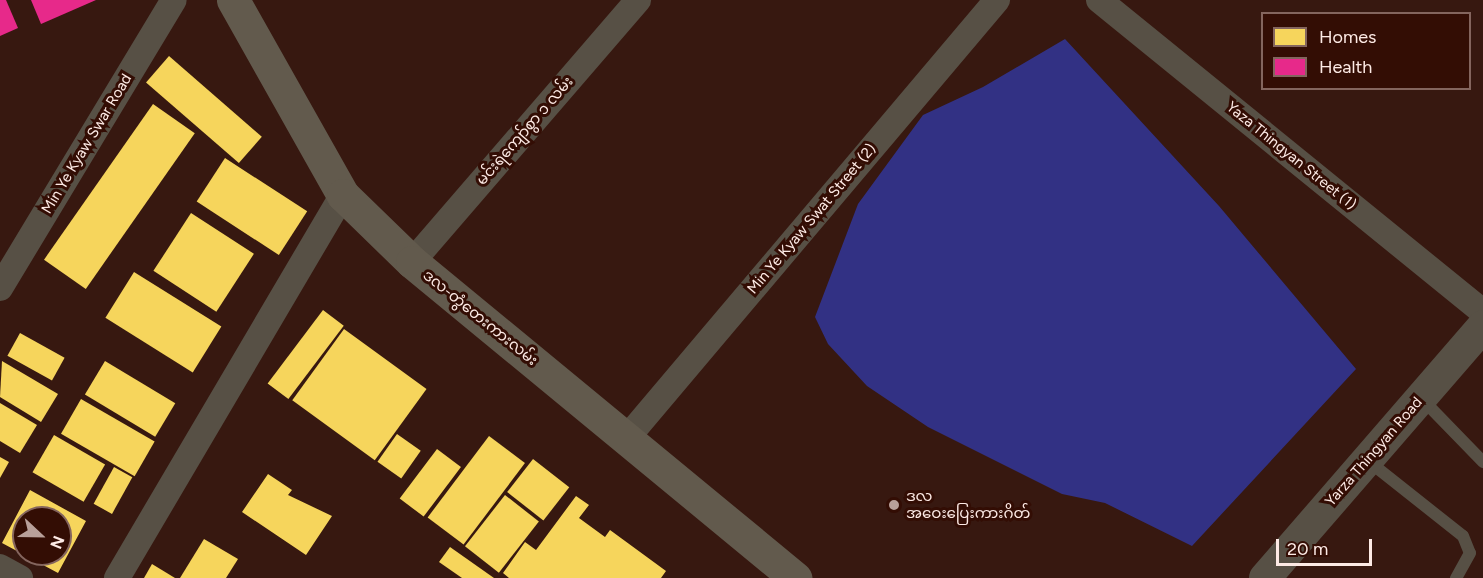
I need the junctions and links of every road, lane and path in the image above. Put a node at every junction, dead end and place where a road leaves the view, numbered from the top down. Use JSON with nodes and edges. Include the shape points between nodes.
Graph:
{"nodes":[{"id":1,"x":174,"y":0,"type":"edge"},
{"id":2,"x":233,"y":0,"type":"edge"},
{"id":3,"x":638,"y":0,"type":"edge"},
{"id":4,"x":997,"y":0,"type":"edge"},
{"id":5,"x":1099,"y":0,"type":"edge"},
{"id":6,"x":343,"y":195,"type":"junction"},
{"id":7,"x":412,"y":262,"type":"junction"},
{"id":8,"x":0,"y":288,"type":"edge"},
{"id":9,"x":1483,"y":312,"type":"edge"},
{"id":10,"x":1483,"y":326,"type":"edge"},
{"id":11,"x":1421,"y":398,"type":"junction"},
{"id":12,"x":626,"y":439,"type":"junction"},
{"id":13,"x":1367,"y":460,"type":"junction"},
{"id":14,"x":1483,"y":462,"type":"edge"},
{"id":15,"x":0,"y":567,"type":"edge"},
{"id":16,"x":20,"y":578,"type":"edge"},
{"id":17,"x":117,"y":578,"type":"edge"},
{"id":18,"x":796,"y":578,"type":"edge"},
{"id":19,"x":1265,"y":578,"type":"edge"},
{"id":20,"x":1456,"y":578,"type":"edge"}],
"edges":[{"from":1,"to":8,"type":"street","name":"Min Ye Kyaw Swar Road"},
{"from":2,"to":6,"type":"main road","name":"ဒလ-တွံတေးကားလမ်း"},
{"from":3,"to":7,"type":"street","name":"မင်းရဲကျော်စွာ ၁ လမ်း"},
{"from":4,"to":12,"type":"street","name":"Min Ye Kyaw Swat Street (2)"},
{"from":5,"to":9,"type":"street","name":"Yaza Thingyan Street (1)"},
{"from":6,"to":7,"type":"main road","name":"ဒလ-တွံတေးကားလမ်း"},
{"from":6,"to":17,"type":"street"},
{"from":7,"to":12,"type":"main road","name":"ဒလ-တွံတေးကားလမ်း"},
{"from":10,"to":11,"type":"street","name":"Yarza Thingyan Road"},
{"from":11,"to":13,"type":"street","name":"Yarza Thingyan Road"},
{"from":11,"to":14,"type":"lane"},
{"from":12,"to":18,"type":"main road","name":"ဒလ-တွံတေးကားလမ်း"},
{"from":13,"to":19,"type":"street","name":"Yarza Thingyan Road"},
{"from":13,"to":20,"type":"lane","via":[[1463,536],[1470,553]]},
{"from":15,"to":16,"type":"street"}]}
